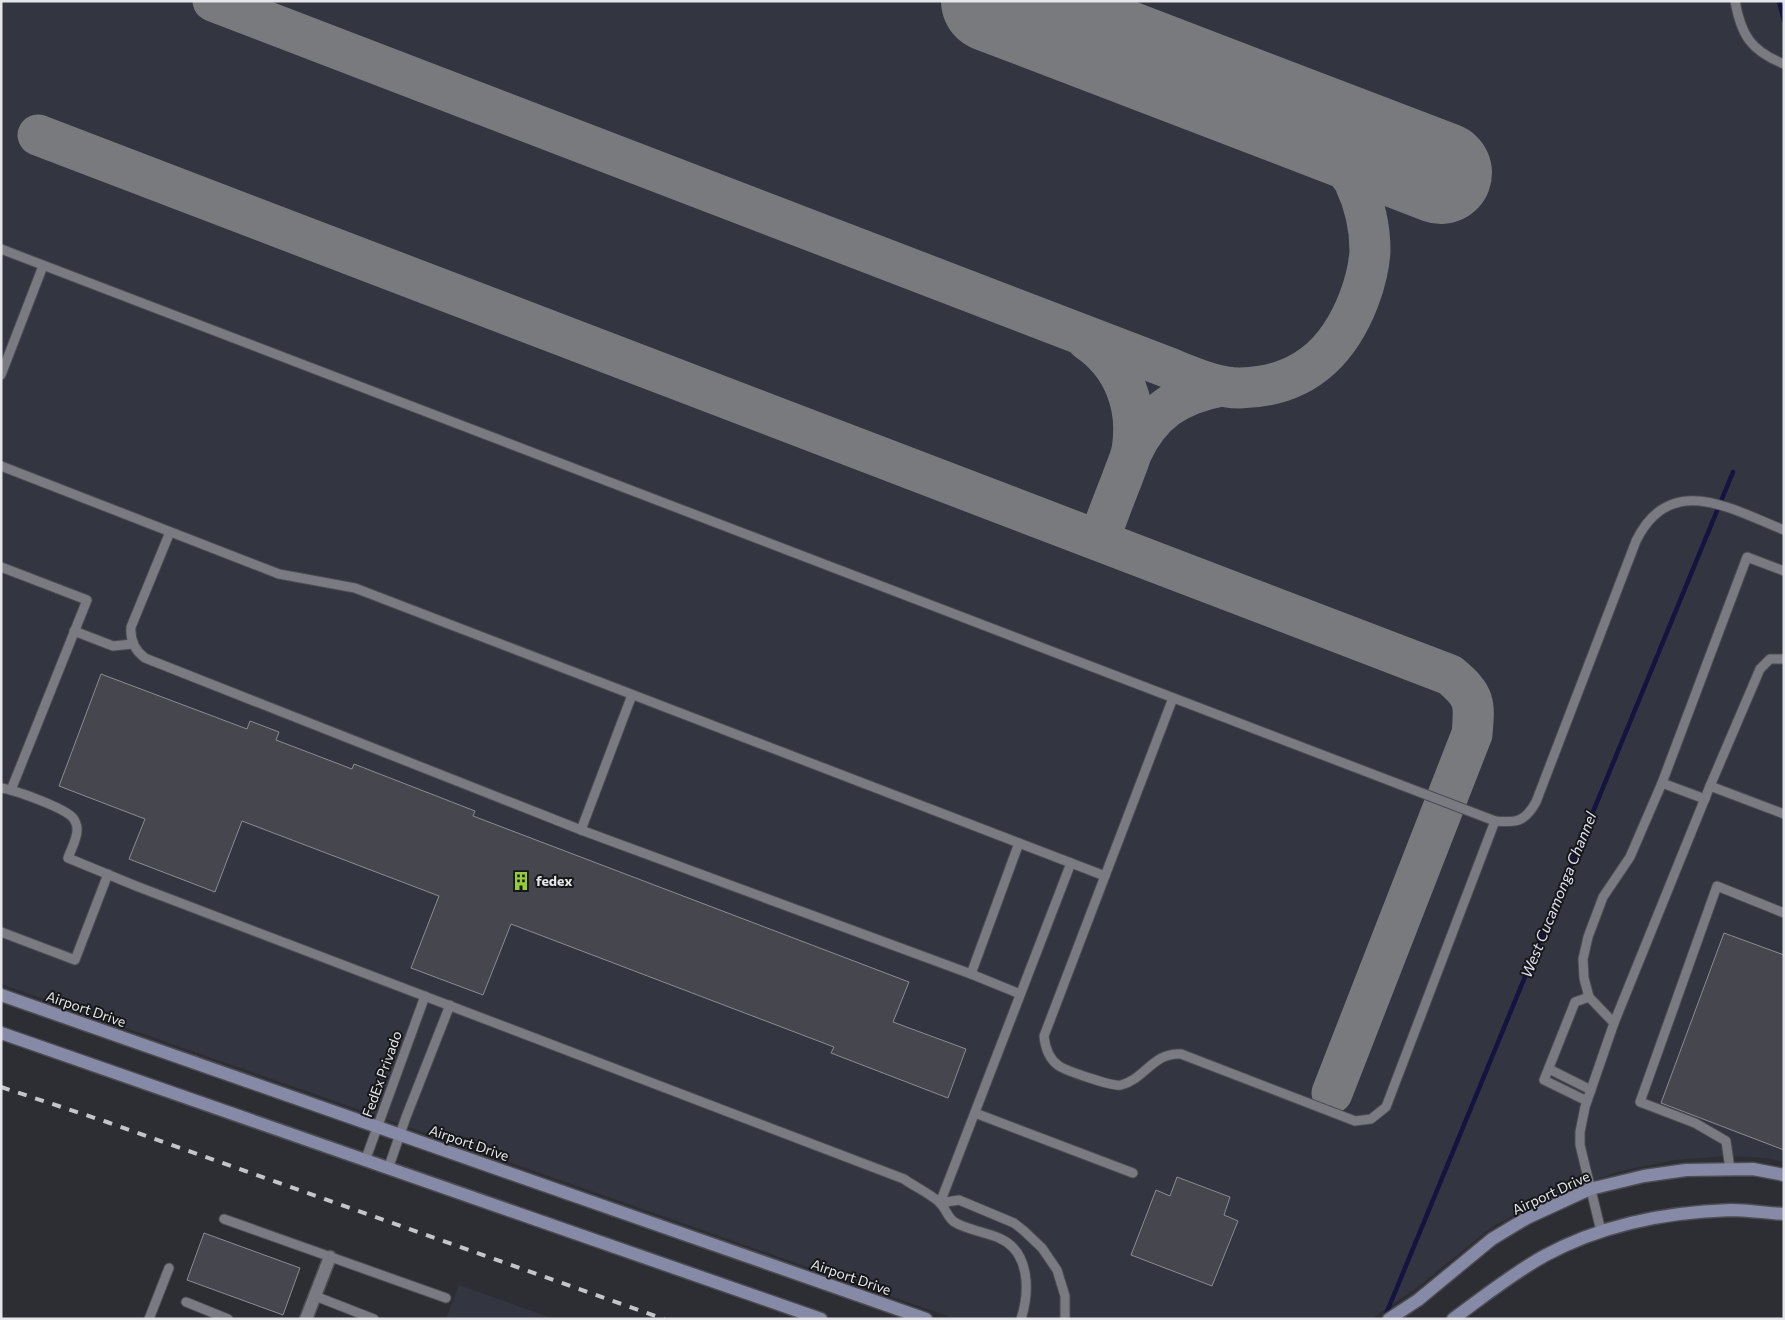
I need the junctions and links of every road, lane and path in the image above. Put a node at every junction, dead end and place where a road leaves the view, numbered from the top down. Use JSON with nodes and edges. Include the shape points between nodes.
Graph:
{"nodes":[{"id":1,"x":1735,"y":1,"type":"edge"},
{"id":2,"x":1780,"y":62,"type":"edge"},
{"id":3,"x":1,"y":249,"type":"edge"},
{"id":4,"x":44,"y":266,"type":"junction"},
{"id":5,"x":1,"y":375,"type":"edge"},
{"id":6,"x":1,"y":466,"type":"edge"},
{"id":7,"x":1784,"y":530,"type":"edge"},
{"id":8,"x":170,"y":532,"type":"junction"},
{"id":9,"x":1,"y":567,"type":"edge"},
{"id":10,"x":1784,"y":571,"type":"edge"},
{"id":11,"x":74,"y":631,"type":"junction"},
{"id":12,"x":133,"y":644,"type":"junction"},
{"id":13,"x":1784,"y":659,"type":"edge"},
{"id":14,"x":632,"y":694,"type":"junction"},
{"id":15,"x":1173,"y":698,"type":"junction"},
{"id":16,"x":1662,"y":783,"type":"junction"},
{"id":17,"x":1710,"y":786,"type":"junction"},
{"id":18,"x":1,"y":788,"type":"edge"},
{"id":19,"x":11,"y":790,"type":"junction"},
{"id":20,"x":1705,"y":800,"type":"junction"},
{"id":21,"x":1784,"y":814,"type":"edge"},
{"id":22,"x":1495,"y":821,"type":"junction"},
{"id":23,"x":581,"y":830,"type":"junction"},
{"id":24,"x":1019,"y":844,"type":"junction"},
{"id":25,"x":1071,"y":863,"type":"junction"},
{"id":26,"x":108,"y":874,"type":"junction"},
{"id":27,"x":1105,"y":876,"type":"junction"},
{"id":28,"x":1784,"y":913,"type":"edge"},
{"id":29,"x":1,"y":932,"type":"edge"},
{"id":30,"x":971,"y":974,"type":"junction"},
{"id":31,"x":1020,"y":994,"type":"junction"},
{"id":32,"x":1,"y":996,"type":"edge"},
{"id":33,"x":425,"y":996,"type":"junction"},
{"id":34,"x":1589,"y":997,"type":"junction"},
{"id":35,"x":450,"y":1005,"type":"junction"},
{"id":36,"x":1614,"y":1023,"type":"junction"},
{"id":37,"x":1,"y":1033,"type":"edge"},
{"id":38,"x":1549,"y":1069,"type":"junction"},
{"id":39,"x":1591,"y":1090,"type":"junction"},
{"id":40,"x":1587,"y":1101,"type":"junction"},
{"id":41,"x":974,"y":1112,"type":"junction"},
{"id":42,"x":377,"y":1127,"type":"junction"},
{"id":43,"x":400,"y":1134,"type":"junction"},
{"id":44,"x":365,"y":1161,"type":"junction"},
{"id":45,"x":388,"y":1169,"type":"junction"},
{"id":46,"x":1730,"y":1169,"type":"junction"},
{"id":47,"x":1133,"y":1173,"type":"dead end"},
{"id":48,"x":1784,"y":1175,"type":"edge"},
{"id":49,"x":1590,"y":1189,"type":"junction"},
{"id":50,"x":940,"y":1203,"type":"junction"},
{"id":51,"x":1784,"y":1214,"type":"edge"},
{"id":52,"x":224,"y":1220,"type":"dead end"},
{"id":53,"x":1601,"y":1231,"type":"junction"},
{"id":54,"x":330,"y":1257,"type":"junction"},
{"id":55,"x":169,"y":1268,"type":"dead end"},
{"id":56,"x":315,"y":1296,"type":"junction"},
{"id":57,"x":446,"y":1298,"type":"dead end"},
{"id":58,"x":186,"y":1302,"type":"dead end"},
{"id":59,"x":149,"y":1319,"type":"edge"},
{"id":60,"x":228,"y":1319,"type":"edge"},
{"id":61,"x":306,"y":1319,"type":"edge"},
{"id":62,"x":374,"y":1319,"type":"edge"},
{"id":63,"x":820,"y":1319,"type":"edge"},
{"id":64,"x":926,"y":1319,"type":"edge"},
{"id":65,"x":1021,"y":1319,"type":"edge"},
{"id":66,"x":1065,"y":1319,"type":"edge"},
{"id":67,"x":1389,"y":1319,"type":"edge"},
{"id":68,"x":1453,"y":1319,"type":"edge"}],
"edges":[{"from":1,"to":2,"type":"lane","via":[[1737,16],[1752,45]]},
{"from":3,"to":4,"type":"lane"},
{"from":4,"to":5,"type":"lane"},
{"from":4,"to":15,"type":"lane"},
{"from":6,"to":8,"type":"lane"},
{"from":7,"to":22,"type":"lane","via":[[1705,500],[1679,502],[1650,518],[1642,529],[1536,802],[1525,818],[1516,822]]},
{"from":8,"to":12,"type":"lane","via":[[131,627]]},
{"from":8,"to":14,"type":"lane","via":[[279,574],[355,588]]},
{"from":9,"to":11,"type":"lane","via":[[86,600]]},
{"from":10,"to":16,"type":"lane","via":[[1746,557]]},
{"from":11,"to":12,"type":"lane","via":[[113,646]]},
{"from":11,"to":19,"type":"lane"},
{"from":12,"to":23,"type":"lane","via":[[145,658]]},
{"from":13,"to":17,"type":"lane","via":[[1770,659],[1760,668]]},
{"from":14,"to":23,"type":"lane"},
{"from":14,"to":24,"type":"lane"},
{"from":15,"to":22,"type":"lane"},
{"from":15,"to":27,"type":"lane"},
{"from":16,"to":20,"type":"lane"},
{"from":16,"to":34,"type":"lane","via":[[1630,857],[1603,897],[1593,920],[1583,959]]},
{"from":17,"to":20,"type":"lane"},
{"from":17,"to":21,"type":"lane"},
{"from":18,"to":19,"type":"lane"},
{"from":19,"to":26,"type":"lane","via":[[63,810],[73,818],[77,835],[68,858]]},
{"from":20,"to":36,"type":"lane"},
{"from":22,"to":27,"type":"lane","via":[[1386,1107],[1371,1119],[1354,1121],[1182,1054],[1162,1057],[1120,1085],[1108,1084],[1059,1066],[1050,1056],[1044,1036]]},
{"from":23,"to":30,"type":"lane"},
{"from":24,"to":25,"type":"lane"},
{"from":24,"to":30,"type":"lane"},
{"from":25,"to":27,"type":"lane"},
{"from":25,"to":31,"type":"lane"},
{"from":26,"to":29,"type":"lane","via":[[75,960]]},
{"from":26,"to":33,"type":"lane"},
{"from":28,"to":46,"type":"lane","via":[[1718,886],[1640,1102],[1695,1123],[1726,1141]]},
{"from":30,"to":31,"type":"lane"},
{"from":31,"to":41,"type":"lane"},
{"from":32,"to":42,"type":"main road","name":"Airport Drive"},
{"from":33,"to":35,"type":"lane"},
{"from":33,"to":42,"type":"lane","name":"FedEx Privado"},
{"from":34,"to":36,"type":"lane"},
{"from":34,"to":38,"type":"lane","via":[[1575,1002]]},
{"from":35,"to":43,"type":"lane"},
{"from":35,"to":50,"type":"lane","via":[[904,1179]]},
{"from":36,"to":39,"type":"lane"},
{"from":37,"to":44,"type":"main road"},
{"from":38,"to":39,"type":"lane"},
{"from":38,"to":40,"type":"lane","via":[[1544,1080]]},
{"from":39,"to":40,"type":"lane"},
{"from":40,"to":49,"type":"lane","via":[[1580,1145]]},
{"from":41,"to":47,"type":"lane"},
{"from":41,"to":50,"type":"lane"},
{"from":42,"to":43,"type":"main road","name":"Airport Drive"},
{"from":42,"to":44,"type":"lane","name":"FedEx Privado"},
{"from":43,"to":45,"type":"lane"},
{"from":43,"to":64,"type":"main road","name":"Airport Drive"},
{"from":44,"to":45,"type":"main road"},
{"from":45,"to":63,"type":"main road"},
{"from":46,"to":48,"type":"main road","name":"Airport Drive","via":[[1754,1168]]},
{"from":46,"to":49,"type":"main road","name":"Airport Drive","via":[[1686,1170]]},
{"from":49,"to":53,"type":"lane"},
{"from":49,"to":67,"type":"main road","name":"Airport Drive","via":[[1527,1218],[1492,1239],[1418,1300]]},
{"from":50,"to":65,"type":"lane","via":[[953,1222],[1000,1238],[1013,1246],[1023,1262],[1026,1295]]},
{"from":50,"to":66,"type":"lane","via":[[959,1200],[1024,1230],[1057,1270],[1065,1296]]},
{"from":51,"to":53,"type":"main road","via":[[1732,1210],[1678,1214]]},
{"from":52,"to":54,"type":"lane"},
{"from":53,"to":68,"type":"main road","via":[[1544,1256]]},
{"from":54,"to":56,"type":"street"},
{"from":54,"to":57,"type":"lane"},
{"from":55,"to":59,"type":"lane"},
{"from":56,"to":61,"type":"street"},
{"from":56,"to":62,"type":"lane"},
{"from":58,"to":60,"type":"lane"}]}
